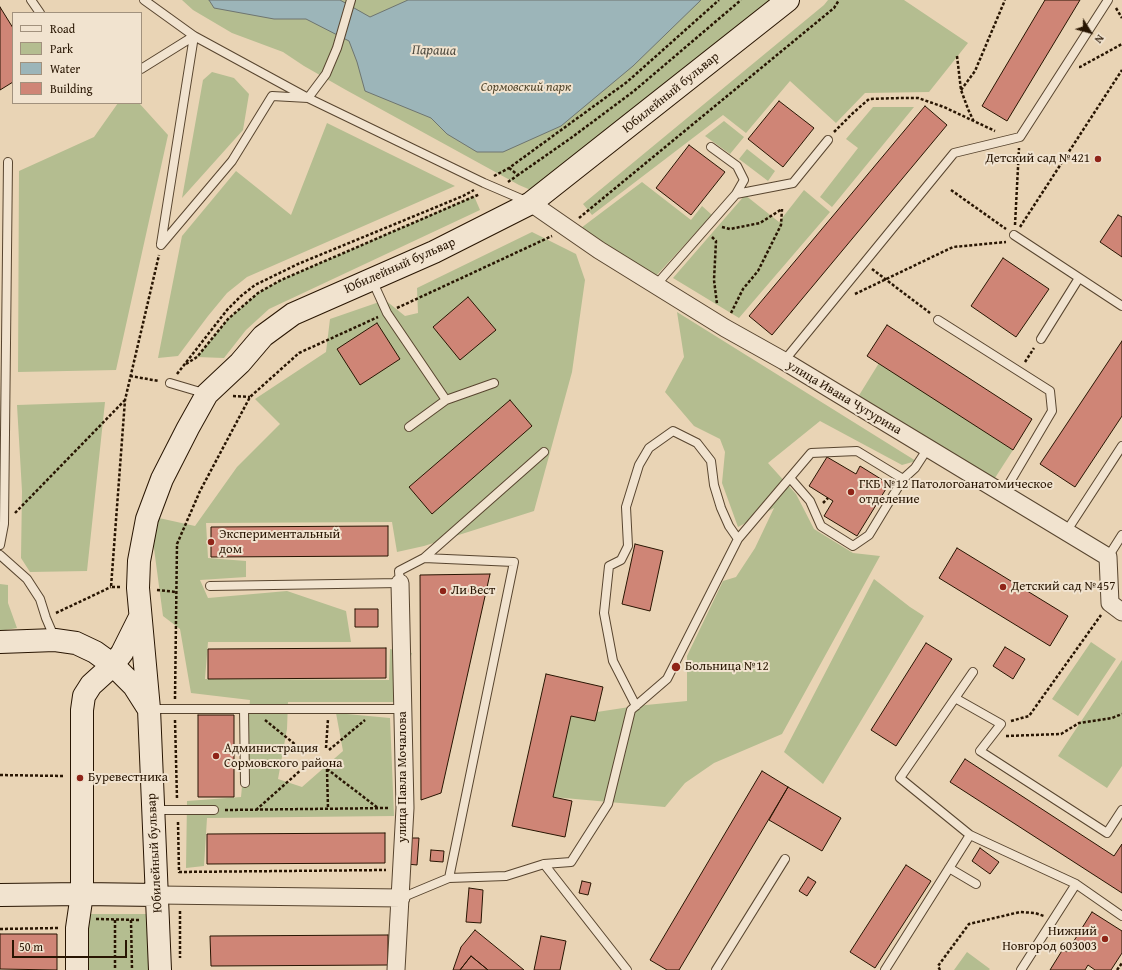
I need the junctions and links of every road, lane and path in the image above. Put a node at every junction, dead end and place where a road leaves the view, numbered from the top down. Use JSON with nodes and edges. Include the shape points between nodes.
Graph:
{"nodes":[{"id":1,"x":31,"y":0,"type":"edge"},
{"id":2,"x":144,"y":0,"type":"edge"},
{"id":3,"x":351,"y":0,"type":"edge"},
{"id":4,"x":719,"y":0,"type":"edge"},
{"id":5,"x":741,"y":0,"type":"edge"},
{"id":6,"x":788,"y":0,"type":"edge"},
{"id":7,"x":839,"y":0,"type":"edge"},
{"id":8,"x":1005,"y":0,"type":"edge"},
{"id":9,"x":1108,"y":0,"type":"edge"},
{"id":10,"x":39,"y":12,"type":"edge"},
{"id":11,"x":194,"y":36,"type":"junction"},
{"id":12,"x":1122,"y":44,"type":"edge"},
{"id":13,"x":957,"y":56,"type":"dead end"},
{"id":14,"x":1080,"y":67,"type":"dead end"},
{"id":15,"x":142,"y":68,"type":"edge"},
{"id":16,"x":1122,"y":70,"type":"edge"},
{"id":17,"x":961,"y":90,"type":"junction"},
{"id":18,"x":308,"y":98,"type":"junction"},
{"id":19,"x":975,"y":122,"type":"junction"},
{"id":20,"x":999,"y":134,"type":"dead end"},
{"id":21,"x":1020,"y":138,"type":"junction"},
{"id":22,"x":828,"y":140,"type":"joint"},
{"id":23,"x":711,"y":147,"type":"dead end"},
{"id":24,"x":8,"y":162,"type":"dead end"},
{"id":25,"x":509,"y":168,"type":"junction"},
{"id":26,"x":518,"y":175,"type":"junction"},
{"id":27,"x":484,"y":182,"type":"junction"},
{"id":28,"x":495,"y":187,"type":"junction"},
{"id":29,"x":951,"y":190,"type":"dead end"},
{"id":30,"x":736,"y":194,"type":"junction"},
{"id":31,"x":531,"y":203,"type":"junction"},
{"id":32,"x":707,"y":227,"type":"junction"},
{"id":33,"x":567,"y":228,"type":"junction"},
{"id":34,"x":1014,"y":235,"type":"junction"},
{"id":35,"x":161,"y":245,"type":"junction"},
{"id":36,"x":864,"y":263,"type":"junction"},
{"id":37,"x":1080,"y":278,"type":"junction"},
{"id":38,"x":886,"y":279,"type":"junction"},
{"id":39,"x":371,"y":280,"type":"junction"},
{"id":40,"x":656,"y":285,"type":"junction"},
{"id":41,"x":829,"y":306,"type":"junction"},
{"id":42,"x":1122,"y":306,"type":"edge"},
{"id":43,"x":387,"y":313,"type":"junction"},
{"id":44,"x":932,"y":314,"type":"dead end"},
{"id":45,"x":938,"y":320,"type":"dead end"},
{"id":46,"x":725,"y":328,"type":"junction"},
{"id":47,"x":1041,"y":339,"type":"joint"},
{"id":48,"x":784,"y":361,"type":"junction"},
{"id":49,"x":185,"y":364,"type":"junction"},
{"id":50,"x":1019,"y":371,"type":"junction"},
{"id":51,"x":130,"y":376,"type":"junction"},
{"id":52,"x":170,"y":383,"type":"junction"},
{"id":53,"x":494,"y":383,"type":"dead end"},
{"id":54,"x":207,"y":394,"type":"junction"},
{"id":55,"x":125,"y":400,"type":"junction"},
{"id":56,"x":446,"y":400,"type":"junction"},
{"id":57,"x":409,"y":428,"type":"dead end"},
{"id":58,"x":1122,"y":446,"type":"edge"},
{"id":59,"x":928,"y":448,"type":"junction"},
{"id":60,"x":544,"y":452,"type":"dead end"},
{"id":61,"x":790,"y":478,"type":"junction"},
{"id":62,"x":903,"y":479,"type":"junction"},
{"id":63,"x":1003,"y":494,"type":"junction"},
{"id":64,"x":4,"y":524,"type":"junction"},
{"id":65,"x":1066,"y":532,"type":"junction"},
{"id":66,"x":1122,"y":535,"type":"edge"},
{"id":67,"x":738,"y":539,"type":"junction"},
{"id":68,"x":0,"y":545,"type":"edge"},
{"id":69,"x":0,"y":555,"type":"edge"},
{"id":70,"x":1108,"y":557,"type":"junction"},
{"id":71,"x":424,"y":558,"type":"junction"},
{"id":72,"x":400,"y":584,"type":"junction"},
{"id":73,"x":210,"y":586,"type":"dead end"},
{"id":74,"x":138,"y":588,"type":"junction"},
{"id":75,"x":176,"y":592,"type":"junction"},
{"id":76,"x":1116,"y":607,"type":"edge"},
{"id":77,"x":140,"y":617,"type":"junction"},
{"id":78,"x":55,"y":640,"type":"junction"},
{"id":79,"x":0,"y":642,"type":"edge"},
{"id":80,"x":113,"y":665,"type":"junction"},
{"id":81,"x":973,"y":672,"type":"dead end"},
{"id":82,"x":955,"y":698,"type":"junction"},
{"id":83,"x":636,"y":706,"type":"junction"},
{"id":84,"x":174,"y":708,"type":"junction"},
{"id":85,"x":148,"y":709,"type":"junction"},
{"id":86,"x":248,"y":709,"type":"junction"},
{"id":87,"x":329,"y":709,"type":"junction"},
{"id":88,"x":379,"y":709,"type":"junction"},
{"id":89,"x":402,"y":709,"type":"junction"},
{"id":90,"x":1122,"y":714,"type":"edge"},
{"id":91,"x":1001,"y":724,"type":"junction"},
{"id":92,"x":991,"y":737,"type":"junction"},
{"id":93,"x":302,"y":750,"type":"dead end"},
{"id":94,"x":302,"y":769,"type":"dead end"},
{"id":95,"x":173,"y":775,"type":"dead end"},
{"id":96,"x":177,"y":775,"type":"junction"},
{"id":97,"x":0,"y":776,"type":"edge"},
{"id":98,"x":63,"y":776,"type":"dead end"},
{"id":99,"x":95,"y":776,"type":"dead end"},
{"id":100,"x":132,"y":776,"type":"dead end"},
{"id":101,"x":245,"y":783,"type":"dead end"},
{"id":102,"x":378,"y":808,"type":"junction"},
{"id":103,"x":405,"y":808,"type":"junction"},
{"id":104,"x":177,"y":809,"type":"junction"},
{"id":105,"x":328,"y":809,"type":"junction"},
{"id":106,"x":153,"y":810,"type":"junction"},
{"id":107,"x":214,"y":810,"type":"joint"},
{"id":108,"x":256,"y":810,"type":"junction"},
{"id":109,"x":1122,"y":810,"type":"edge"},
{"id":110,"x":970,"y":835,"type":"junction"},
{"id":111,"x":785,"y":859,"type":"dead end"},
{"id":112,"x":544,"y":864,"type":"junction"},
{"id":113,"x":949,"y":868,"type":"junction"},
{"id":114,"x":402,"y":870,"type":"junction"},
{"id":115,"x":449,"y":878,"type":"junction"},
{"id":116,"x":976,"y":884,"type":"dead end"},
{"id":117,"x":1076,"y":884,"type":"junction"},
{"id":118,"x":157,"y":885,"type":"junction"},
{"id":119,"x":82,"y":894,"type":"junction"},
{"id":120,"x":0,"y":895,"type":"edge"},
{"id":121,"x":401,"y":898,"type":"junction"},
{"id":122,"x":180,"y":902,"type":"junction"},
{"id":123,"x":1122,"y":916,"type":"edge"},
{"id":124,"x":91,"y":919,"type":"dead end"},
{"id":125,"x":114,"y":920,"type":"junction"},
{"id":126,"x":132,"y":920,"type":"junction"},
{"id":127,"x":145,"y":920,"type":"dead end"},
{"id":128,"x":1053,"y":920,"type":"junction"},
{"id":129,"x":60,"y":928,"type":"dead end"},
{"id":130,"x":0,"y":929,"type":"edge"},
{"id":131,"x":1122,"y":963,"type":"edge"},
{"id":132,"x":170,"y":966,"type":"edge"},
{"id":133,"x":77,"y":970,"type":"edge"},
{"id":134,"x":114,"y":970,"type":"edge"},
{"id":135,"x":132,"y":970,"type":"edge"},
{"id":136,"x":396,"y":970,"type":"edge"},
{"id":137,"x":628,"y":970,"type":"edge"},
{"id":138,"x":716,"y":970,"type":"edge"},
{"id":139,"x":885,"y":970,"type":"edge"},
{"id":140,"x":940,"y":970,"type":"edge"},
{"id":141,"x":1022,"y":970,"type":"edge"},
{"id":142,"x":1118,"y":970,"type":"edge"}],
"edges":[{"from":1,"to":10,"type":"lane"},
{"from":2,"to":11,"type":"lane"},
{"from":3,"to":18,"type":"lane","via":[[337,48],[326,74]]},
{"from":4,"to":25,"type":"path","via":[[627,82]]},
{"from":5,"to":26,"type":"path","via":[[634,91]]},
{"from":6,"to":31,"type":"street","name":"Юбилейный бульвар"},
{"from":7,"to":33,"type":"path","via":[[834,8]]},
{"from":8,"to":17,"type":"path","via":[[975,71]]},
{"from":9,"to":21,"type":"lane"},
{"from":11,"to":15,"type":"lane"},
{"from":11,"to":18,"type":"lane"},
{"from":11,"to":35,"type":"lane"},
{"from":12,"to":14,"type":"path"},
{"from":13,"to":17,"type":"path"},
{"from":16,"to":34,"type":"path"},
{"from":17,"to":19,"type":"path"},
{"from":18,"to":27,"type":"lane"},
{"from":18,"to":35,"type":"lane","via":[[272,96],[232,161]]},
{"from":19,"to":20,"type":"path"},
{"from":19,"to":22,"type":"path","via":[[918,98],[868,99]]},
{"from":21,"to":34,"type":"path"},
{"from":21,"to":36,"type":"lane","via":[[954,153]]},
{"from":22,"to":30,"type":"lane","via":[[793,183]]},
{"from":23,"to":30,"type":"lane","via":[[737,166],[744,180]]},
{"from":24,"to":64,"type":"lane"},
{"from":25,"to":26,"type":"path"},
{"from":25,"to":27,"type":"path"},
{"from":26,"to":28,"type":"path","via":[[507,183]]},
{"from":27,"to":28,"type":"lane"},
{"from":27,"to":49,"type":"path","via":[[463,196],[298,264],[255,285],[227,310]]},
{"from":28,"to":31,"type":"lane"},
{"from":28,"to":49,"type":"path","via":[[281,280],[258,293],[228,319],[198,357]]},
{"from":29,"to":34,"type":"path"},
{"from":30,"to":32,"type":"lane"},
{"from":31,"to":33,"type":"street","name":"улица Ивана Чугурина"},
{"from":31,"to":39,"type":"street","name":"Юбилейный бульвар","via":[[434,252]]},
{"from":32,"to":40,"type":"lane"},
{"from":32,"to":46,"type":"path","via":[[716,241],[716,301]]},
{"from":32,"to":46,"type":"path","via":[[730,229],[760,223],[782,209],[781,225],[758,271],[743,289]]},
{"from":33,"to":40,"type":"street","name":"улица Ивана Чугурина"},
{"from":33,"to":43,"type":"path"},
{"from":34,"to":37,"type":"lane"},
{"from":34,"to":38,"type":"path","via":[[1006,242],[953,247]]},
{"from":35,"to":51,"type":"path"},
{"from":36,"to":38,"type":"path"},
{"from":36,"to":41,"type":"lane"},
{"from":37,"to":42,"type":"lane"},
{"from":37,"to":47,"type":"lane"},
{"from":38,"to":41,"type":"path"},
{"from":38,"to":44,"type":"path"},
{"from":39,"to":43,"type":"lane"},
{"from":39,"to":54,"type":"street","name":"Юбилейный бульвар","via":[[293,314],[263,336],[240,363]]},
{"from":40,"to":46,"type":"street","name":"улица Ивана Чугурина"},
{"from":41,"to":48,"type":"lane"},
{"from":43,"to":56,"type":"lane"},
{"from":43,"to":75,"type":"path","via":[[299,354],[250,397],[200,491],[177,544]]},
{"from":45,"to":50,"type":"lane"},
{"from":46,"to":48,"type":"street","name":"улица Ивана Чугурина"},
{"from":47,"to":50,"type":"path"},
{"from":48,"to":59,"type":"street","name":"улица Ивана Чугурина"},
{"from":49,"to":52,"type":"path"},
{"from":50,"to":63,"type":"lane","via":[[1050,391],[1052,411]]},
{"from":51,"to":52,"type":"path"},
{"from":51,"to":55,"type":"path"},
{"from":52,"to":54,"type":"lane"},
{"from":53,"to":56,"type":"lane"},
{"from":54,"to":74,"type":"street","name":"Юбилейный бульвар","via":[[162,479],[147,519],[139,561]]},
{"from":55,"to":64,"type":"path"},
{"from":55,"to":74,"type":"path","via":[[111,587]]},
{"from":56,"to":57,"type":"lane"},
{"from":58,"to":65,"type":"lane"},
{"from":59,"to":62,"type":"lane","via":[[915,468]]},
{"from":59,"to":63,"type":"street","name":"улица Ивана Чугурина"},
{"from":60,"to":71,"type":"lane"},
{"from":61,"to":62,"type":"lane","via":[[811,454],[856,451]]},
{"from":61,"to":62,"type":"lane","via":[[810,501],[821,526],[853,546],[869,535]]},
{"from":61,"to":67,"type":"lane"},
{"from":63,"to":65,"type":"street","name":"улица Ивана Чугурина"},
{"from":64,"to":68,"type":"lane"},
{"from":65,"to":70,"type":"street","name":"улица Ивана Чугурина"},
{"from":66,"to":70,"type":"lane"},
{"from":67,"to":83,"type":"lane","via":[[667,679]]},
{"from":67,"to":83,"type":"lane","via":[[721,508],[714,485],[711,461],[697,443],[673,431],[649,448],[639,464],[626,507],[628,546],[621,560],[609,566],[604,613],[613,661]]},
{"from":69,"to":78,"type":"lane","via":[[28,579],[40,599]]},
{"from":70,"to":76,"type":"street"},
{"from":71,"to":72,"type":"lane","via":[[399,571]]},
{"from":71,"to":115,"type":"lane","via":[[514,562]]},
{"from":72,"to":73,"type":"lane"},
{"from":72,"to":89,"type":"street","name":"улица Павла Мочалова"},
{"from":74,"to":75,"type":"path"},
{"from":74,"to":77,"type":"street","name":"Юбилейный бульвар"},
{"from":75,"to":84,"type":"path"},
{"from":76,"to":91,"type":"path","via":[[1029,716]]},
{"from":77,"to":80,"type":"street"},
{"from":77,"to":85,"type":"street","name":"Юбилейный бульвар"},
{"from":78,"to":79,"type":"street"},
{"from":78,"to":80,"type":"street","via":[[76,644],[95,652]]},
{"from":80,"to":85,"type":"street","via":[[134,686]]},
{"from":80,"to":119,"type":"street","via":[[91,685],[84,696],[82,710]]},
{"from":81,"to":82,"type":"lane"},
{"from":82,"to":91,"type":"lane"},
{"from":82,"to":110,"type":"lane","via":[[900,778]]},
{"from":83,"to":112,"type":"lane","via":[[631,710],[608,804],[571,862]]},
{"from":84,"to":85,"type":"lane"},
{"from":84,"to":86,"type":"lane"},
{"from":84,"to":96,"type":"path"},
{"from":85,"to":106,"type":"street","name":"Юбилейный бульвар"},
{"from":86,"to":87,"type":"lane"},
{"from":86,"to":93,"type":"path"},
{"from":86,"to":101,"type":"lane"},
{"from":87,"to":88,"type":"lane"},
{"from":87,"to":88,"type":"path","via":[[327,749]]},
{"from":88,"to":89,"type":"lane"},
{"from":89,"to":103,"type":"street","name":"улица Павла Мочалова"},
{"from":90,"to":92,"type":"path","via":[[1079,724],[1061,734]]},
{"from":91,"to":92,"type":"lane"},
{"from":92,"to":109,"type":"lane","via":[[980,751],[1107,833]]},
{"from":94,"to":108,"type":"path"},
{"from":95,"to":96,"type":"path"},
{"from":96,"to":104,"type":"path"},
{"from":97,"to":98,"type":"path"},
{"from":99,"to":100,"type":"path"},
{"from":102,"to":103,"type":"path"},
{"from":102,"to":105,"type":"path"},
{"from":102,"to":105,"type":"path","via":[[326,769]]},
{"from":103,"to":114,"type":"street","name":"улица Павла Мочалова"},
{"from":104,"to":106,"type":"lane"},
{"from":104,"to":107,"type":"lane"},
{"from":104,"to":114,"type":"path","via":[[179,872]]},
{"from":105,"to":108,"type":"path"},
{"from":106,"to":118,"type":"street","name":"Юбилейный бульвар"},
{"from":107,"to":108,"type":"path"},
{"from":110,"to":113,"type":"lane"},
{"from":110,"to":117,"type":"lane"},
{"from":111,"to":138,"type":"lane"},
{"from":112,"to":115,"type":"lane","via":[[506,876]]},
{"from":112,"to":137,"type":"lane"},
{"from":113,"to":116,"type":"lane"},
{"from":113,"to":139,"type":"lane"},
{"from":114,"to":121,"type":"street","name":"улица Павла Мочалова"},
{"from":115,"to":121,"type":"lane"},
{"from":117,"to":123,"type":"lane"},
{"from":117,"to":128,"type":"lane"},
{"from":118,"to":119,"type":"street"},
{"from":118,"to":122,"type":"street"},
{"from":118,"to":132,"type":"street","name":"Юбилейный бульвар"},
{"from":119,"to":120,"type":"street"},
{"from":119,"to":133,"type":"street","via":[[77,928]]},
{"from":121,"to":122,"type":"street"},
{"from":121,"to":136,"type":"street","name":"улица Павла Мочалова"},
{"from":122,"to":132,"type":"path"},
{"from":124,"to":125,"type":"path"},
{"from":125,"to":126,"type":"path"},
{"from":125,"to":134,"type":"path"},
{"from":126,"to":127,"type":"path"},
{"from":126,"to":135,"type":"path"},
{"from":128,"to":140,"type":"path","via":[[1035,913],[1020,912],[969,924],[938,966]]},
{"from":128,"to":141,"type":"lane"},
{"from":129,"to":130,"type":"path"},
{"from":131,"to":142,"type":"path"}]}
